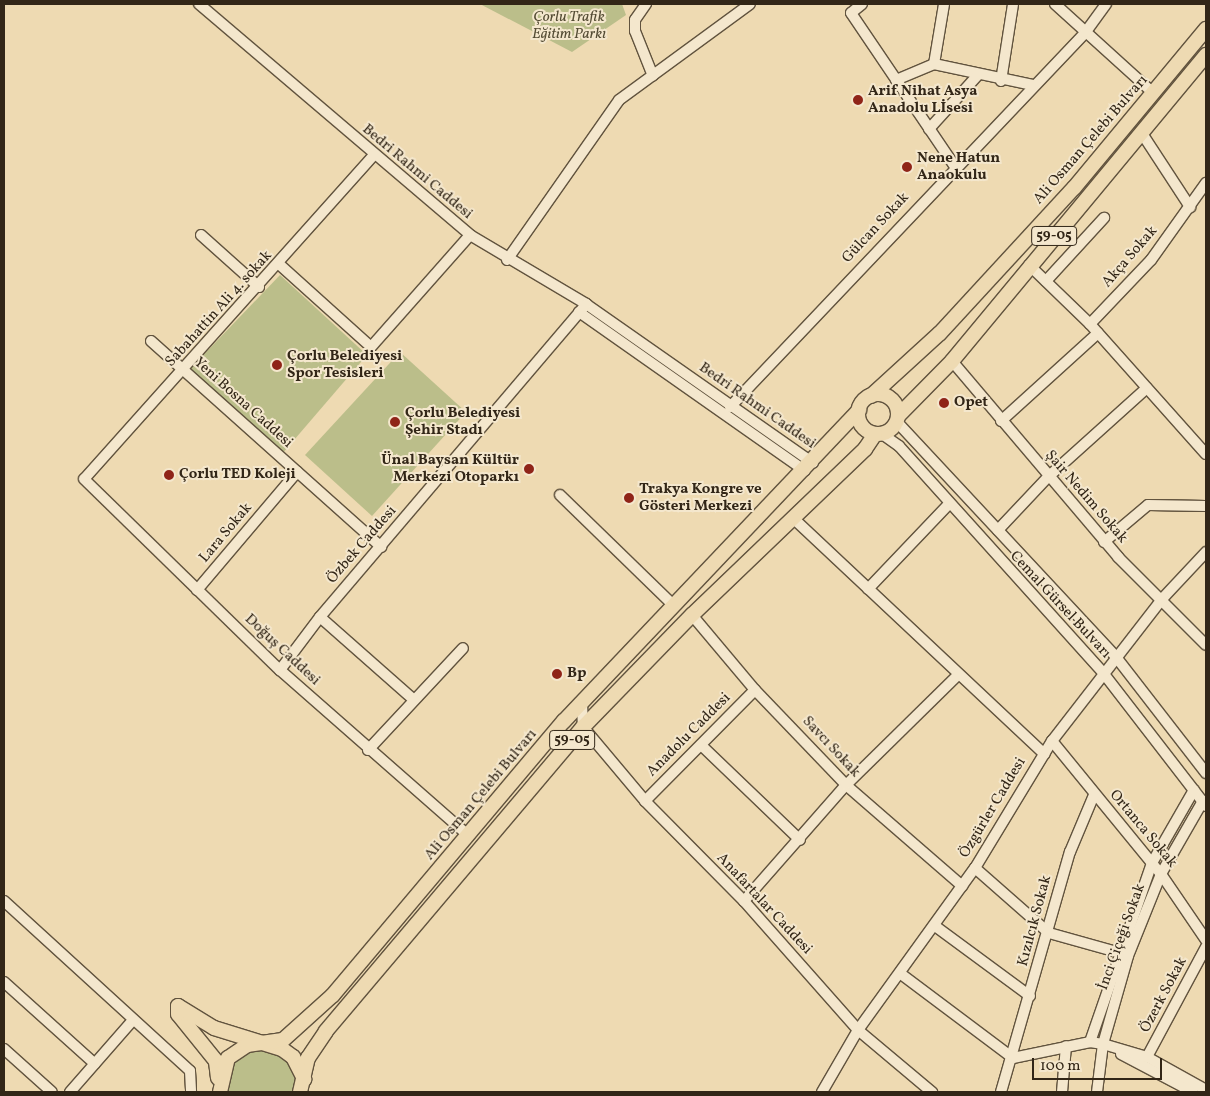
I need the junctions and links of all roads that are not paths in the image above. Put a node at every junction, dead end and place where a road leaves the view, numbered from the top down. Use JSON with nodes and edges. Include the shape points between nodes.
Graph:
{"nodes":[{"id":1,"x":199,"y":4,"type":"edge"},
{"id":2,"x":646,"y":4,"type":"edge"},
{"id":3,"x":750,"y":4,"type":"edge"},
{"id":4,"x":862,"y":4,"type":"edge"},
{"id":5,"x":944,"y":4,"type":"edge"},
{"id":6,"x":1013,"y":4,"type":"edge"},
{"id":7,"x":1055,"y":4,"type":"edge"},
{"id":8,"x":1106,"y":4,"type":"edge"},
{"id":9,"x":1206,"y":30,"type":"edge"},
{"id":10,"x":1085,"y":33,"type":"junction"},
{"id":11,"x":1206,"y":55,"type":"edge"},
{"id":12,"x":934,"y":64,"type":"junction"},
{"id":13,"x":978,"y":75,"type":"junction"},
{"id":14,"x":653,"y":76,"type":"junction"},
{"id":15,"x":896,"y":80,"type":"junction"},
{"id":16,"x":1001,"y":81,"type":"junction"},
{"id":17,"x":1033,"y":85,"type":"junction"},
{"id":18,"x":1153,"y":93,"type":"junction"},
{"id":19,"x":929,"y":128,"type":"junction"},
{"id":20,"x":1141,"y":132,"type":"junction"},
{"id":21,"x":373,"y":156,"type":"junction"},
{"id":22,"x":954,"y":166,"type":"junction"},
{"id":23,"x":1206,"y":183,"type":"edge"},
{"id":24,"x":1190,"y":207,"type":"junction"},
{"id":25,"x":1104,"y":218,"type":"dead end"},
{"id":26,"x":201,"y":235,"type":"dead end"},
{"id":27,"x":470,"y":235,"type":"junction"},
{"id":28,"x":507,"y":260,"type":"junction"},
{"id":29,"x":280,"y":265,"type":"junction"},
{"id":30,"x":1029,"y":265,"type":"junction"},
{"id":31,"x":1046,"y":281,"type":"junction"},
{"id":32,"x":260,"y":287,"type":"junction"},
{"id":33,"x":582,"y":308,"type":"junction"},
{"id":34,"x":1090,"y":324,"type":"junction"},
{"id":35,"x":1098,"y":333,"type":"junction"},
{"id":36,"x":151,"y":341,"type":"dead end"},
{"id":37,"x":631,"y":342,"type":"junction"},
{"id":38,"x":952,"y":360,"type":"junction"},
{"id":39,"x":183,"y":370,"type":"junction"},
{"id":40,"x":1148,"y":388,"type":"junction"},
{"id":41,"x":871,"y":396,"type":"junction"},
{"id":42,"x":730,"y":407,"type":"junction"},
{"id":43,"x":858,"y":410,"type":"junction"},
{"id":44,"x":898,"y":418,"type":"junction"},
{"id":45,"x":1001,"y":421,"type":"junction"},
{"id":46,"x":879,"y":434,"type":"junction"},
{"id":47,"x":1206,"y":454,"type":"edge"},
{"id":48,"x":809,"y":467,"type":"junction"},
{"id":49,"x":297,"y":472,"type":"junction"},
{"id":50,"x":1048,"y":477,"type":"junction"},
{"id":51,"x":84,"y":479,"type":"joint"},
{"id":52,"x":560,"y":495,"type":"dead end"},
{"id":53,"x":948,"y":505,"type":"junction"},
{"id":54,"x":1206,"y":506,"type":"edge"},
{"id":55,"x":793,"y":518,"type":"junction"},
{"id":56,"x":998,"y":530,"type":"junction"},
{"id":57,"x":1104,"y":542,"type":"junction"},
{"id":58,"x":381,"y":547,"type":"junction"},
{"id":59,"x":1206,"y":552,"type":"edge"},
{"id":60,"x":868,"y":589,"type":"junction"},
{"id":61,"x":197,"y":590,"type":"junction"},
{"id":62,"x":1161,"y":600,"type":"junction"},
{"id":63,"x":673,"y":605,"type":"junction"},
{"id":64,"x":692,"y":615,"type":"junction"},
{"id":65,"x":320,"y":617,"type":"junction"},
{"id":66,"x":1206,"y":645,"type":"edge"},
{"id":67,"x":463,"y":648,"type":"dead end"},
{"id":68,"x":1116,"y":657,"type":"junction"},
{"id":69,"x":280,"y":670,"type":"junction"},
{"id":70,"x":959,"y":674,"type":"junction"},
{"id":71,"x":1104,"y":674,"type":"junction"},
{"id":72,"x":755,"y":690,"type":"junction"},
{"id":73,"x":414,"y":700,"type":"junction"},
{"id":74,"x":582,"y":702,"type":"junction"},
{"id":75,"x":583,"y":727,"type":"junction"},
{"id":76,"x":1052,"y":741,"type":"junction"},
{"id":77,"x":701,"y":745,"type":"junction"},
{"id":78,"x":368,"y":750,"type":"junction"},
{"id":79,"x":1044,"y":754,"type":"junction"},
{"id":80,"x":1206,"y":773,"type":"edge"},
{"id":81,"x":846,"y":786,"type":"junction"},
{"id":82,"x":1194,"y":790,"type":"junction"},
{"id":83,"x":1094,"y":795,"type":"junction"},
{"id":84,"x":645,"y":801,"type":"junction"},
{"id":85,"x":1205,"y":804,"type":"edge"},
{"id":86,"x":468,"y":835,"type":"junction"},
{"id":87,"x":800,"y":840,"type":"junction"},
{"id":88,"x":1152,"y":863,"type":"junction"},
{"id":89,"x":975,"y":868,"type":"junction"},
{"id":90,"x":1162,"y":874,"type":"junction"},
{"id":91,"x":962,"y":886,"type":"junction"},
{"id":92,"x":4,"y":901,"type":"edge"},
{"id":93,"x":744,"y":901,"type":"junction"},
{"id":94,"x":935,"y":926,"type":"junction"},
{"id":95,"x":1049,"y":933,"type":"junction"},
{"id":96,"x":1206,"y":940,"type":"edge"},
{"id":97,"x":1206,"y":947,"type":"edge"},
{"id":98,"x":1123,"y":954,"type":"junction"},
{"id":99,"x":901,"y":974,"type":"junction"},
{"id":100,"x":4,"y":982,"type":"edge"},
{"id":101,"x":1030,"y":996,"type":"junction"},
{"id":102,"x":133,"y":1020,"type":"junction"},
{"id":103,"x":858,"y":1030,"type":"junction"},
{"id":104,"x":270,"y":1042,"type":"junction"},
{"id":105,"x":1090,"y":1042,"type":"junction"},
{"id":106,"x":1102,"y":1044,"type":"junction"},
{"id":107,"x":1066,"y":1046,"type":"junction"},
{"id":108,"x":4,"y":1049,"type":"edge"},
{"id":109,"x":1147,"y":1057,"type":"junction"},
{"id":110,"x":1013,"y":1058,"type":"junction"},
{"id":111,"x":94,"y":1064,"type":"junction"},
{"id":112,"x":304,"y":1075,"type":"junction"},
{"id":113,"x":1204,"y":1089,"type":"edge"},
{"id":114,"x":219,"y":1091,"type":"edge"},
{"id":115,"x":52,"y":1092,"type":"edge"},
{"id":116,"x":70,"y":1092,"type":"edge"},
{"id":117,"x":191,"y":1092,"type":"edge"},
{"id":118,"x":300,"y":1092,"type":"edge"},
{"id":119,"x":305,"y":1092,"type":"edge"},
{"id":120,"x":822,"y":1092,"type":"edge"},
{"id":121,"x":932,"y":1092,"type":"edge"},
{"id":122,"x":1001,"y":1092,"type":"edge"},
{"id":123,"x":1062,"y":1092,"type":"edge"},
{"id":124,"x":1097,"y":1092,"type":"edge"},
{"id":125,"x":1193,"y":1092,"type":"edge"}],
"edges":[{"from":1,"to":21,"type":"street","name":"Bedri Rahmi Caddesi"},
{"from":2,"to":14,"type":"street","via":[[635,20],[635,31]]},
{"from":3,"to":14,"type":"street"},
{"from":4,"to":15,"type":"street","via":[[852,13]]},
{"from":5,"to":12,"type":"street"},
{"from":6,"to":16,"type":"street"},
{"from":7,"to":10,"type":"street"},
{"from":8,"to":10,"type":"street","name":"Gülcan Sokak"},
{"from":9,"to":18,"type":"main road","name":"Ali Osman Çelebi Bulvarı"},
{"from":10,"to":17,"type":"street","name":"Gülcan Sokak"},
{"from":10,"to":18,"type":"street"},
{"from":11,"to":20,"type":"main road","name":"Ali Osman Çelebi Bulvarı","number":"59-05"},
{"from":12,"to":13,"type":"street"},
{"from":12,"to":15,"type":"street"},
{"from":13,"to":16,"type":"street"},
{"from":13,"to":19,"type":"street"},
{"from":14,"to":28,"type":"street","via":[[619,100]]},
{"from":15,"to":19,"type":"street"},
{"from":16,"to":17,"type":"street"},
{"from":17,"to":22,"type":"street","name":"Gülcan Sokak"},
{"from":18,"to":41,"type":"main road","name":"Ali Osman Çelebi Bulvarı","via":[[1074,188],[940,333]]},
{"from":19,"to":22,"type":"street"},
{"from":20,"to":24,"type":"street"},
{"from":20,"to":30,"type":"main road","name":"Ali Osman Çelebi Bulvarı","number":"59-05"},
{"from":21,"to":27,"type":"street","name":"Bedri Rahmi Caddesi"},
{"from":21,"to":29,"type":"street","name":"Sabahattin Ali 4. sokak"},
{"from":22,"to":42,"type":"street","name":"Gülcan Sokak"},
{"from":23,"to":24,"type":"street","name":"Akça Sokak"},
{"from":24,"to":34,"type":"street","name":"Akça Sokak","via":[[1151,260]]},
{"from":25,"to":31,"type":"street"},
{"from":26,"to":32,"type":"street"},
{"from":27,"to":28,"type":"street","name":"Bedri Rahmi Caddesi"},
{"from":27,"to":29,"type":"street","via":[[371,347]]},
{"from":28,"to":33,"type":"street","name":"Bedri Rahmi Caddesi"},
{"from":29,"to":32,"type":"street","name":"Sabahattin Ali 4. sokak"},
{"from":30,"to":31,"type":"street"},
{"from":30,"to":38,"type":"main road","name":"Ali Osman Çelebi Bulvarı","number":"59-05"},
{"from":31,"to":34,"type":"street"},
{"from":32,"to":39,"type":"street","name":"Sabahattin Ali 4. sokak"},
{"from":33,"to":37,"type":"street","name":"Bedri Rahmi Caddesi"},
{"from":33,"to":58,"type":"street","name":"Özbek Caddesi"},
{"from":34,"to":35,"type":"street"},
{"from":35,"to":40,"type":"street"},
{"from":35,"to":45,"type":"street"},
{"from":36,"to":39,"type":"street","name":"Yeni Bosna Caddesi"},
{"from":37,"to":42,"type":"street","name":"Bedri Rahmi Caddesi"},
{"from":37,"to":48,"type":"street","name":"Bedri Rahmi Caddesi"},
{"from":38,"to":44,"type":"main road","name":"Ali Osman Çelebi Bulvarı","number":"59-05"},
{"from":38,"to":45,"type":"street","name":"Şair Nedim Sokak"},
{"from":39,"to":49,"type":"street","name":"Yeni Bosna Caddesi"},
{"from":39,"to":51,"type":"street","name":"Sabahattin Ali 4. sokak"},
{"from":40,"to":47,"type":"street"},
{"from":40,"to":50,"type":"street"},
{"from":41,"to":43,"type":"main road"},
{"from":41,"to":44,"type":"main road","via":[[890,398]]},
{"from":42,"to":48,"type":"street","name":"Bedri Rahmi Caddesi"},
{"from":43,"to":46,"type":"main road","via":[[864,428]]},
{"from":43,"to":48,"type":"main road","name":"Ali Osman Çelebi Bulvarı"},
{"from":44,"to":46,"type":"main road"},
{"from":44,"to":56,"type":"street","name":"Cemal Gürsel Bulvarı"},
{"from":45,"to":50,"type":"street","name":"Şair Nedim Sokak"},
{"from":46,"to":53,"type":"street","name":"Cemal Gürsel Bulvarı","via":[[899,446]]},
{"from":46,"to":55,"type":"main road","number":"59-05"},
{"from":48,"to":63,"type":"main road","name":"Ali Osman Çelebi Bulvarı"},
{"from":49,"to":58,"type":"street","name":"Yeni Bosna Caddesi"},
{"from":49,"to":61,"type":"street","name":"Lara Sokak"},
{"from":50,"to":56,"type":"street"},
{"from":50,"to":57,"type":"street","name":"Şair Nedim Sokak"},
{"from":51,"to":61,"type":"street","name":"Doğuş Caddesi"},
{"from":52,"to":63,"type":"street"},
{"from":53,"to":60,"type":"street"},
{"from":53,"to":71,"type":"street","name":"Cemal Gürsel Bulvarı"},
{"from":54,"to":57,"type":"street","via":[[1148,506]]},
{"from":55,"to":60,"type":"street"},
{"from":55,"to":64,"type":"main road","number":"59-05"},
{"from":56,"to":68,"type":"street","name":"Cemal Gürsel Bulvarı"},
{"from":57,"to":62,"type":"street","name":"Şair Nedim Sokak"},
{"from":58,"to":65,"type":"street","name":"Özbek Caddesi"},
{"from":59,"to":62,"type":"street","name":"Özgürler Caddesi"},
{"from":60,"to":70,"type":"street"},
{"from":61,"to":69,"type":"street","name":"Doğuş Caddesi"},
{"from":62,"to":66,"type":"street","name":"Şair Nedim Sokak"},
{"from":62,"to":68,"type":"street","name":"Özgürler Caddesi"},
{"from":63,"to":74,"type":"main road","name":"Ali Osman Çelebi Bulvarı"},
{"from":64,"to":72,"type":"street","name":"Savcı Sokak"},
{"from":64,"to":75,"type":"main road","number":"59-05"},
{"from":65,"to":69,"type":"street","name":"Özbek Caddesi"},
{"from":65,"to":73,"type":"street"},
{"from":67,"to":73,"type":"street"},
{"from":68,"to":71,"type":"street","name":"Özgürler Caddesi"},
{"from":68,"to":80,"type":"street","name":"Cemal Gürsel Bulvarı"},
{"from":69,"to":78,"type":"street","name":"Doğuş Caddesi"},
{"from":70,"to":79,"type":"street"},
{"from":70,"to":81,"type":"street"},
{"from":71,"to":76,"type":"street","name":"Özgürler Caddesi"},
{"from":71,"to":82,"type":"street","name":"Cemal Gürsel Bulvarı"},
{"from":72,"to":77,"type":"street","name":"Anadolu Caddesi"},
{"from":72,"to":81,"type":"street","name":"Savcı Sokak"},
{"from":73,"to":78,"type":"street"},
{"from":74,"to":75,"type":"street"},
{"from":74,"to":86,"type":"main road","name":"Ali Osman Çelebi Bulvarı"},
{"from":75,"to":84,"type":"street","name":"Anafartalar Caddesi"},
{"from":75,"to":112,"type":"main road","number":"59-05","via":[[326,1031],[308,1058]]},
{"from":76,"to":79,"type":"street","name":"Özgürler Caddesi"},
{"from":76,"to":83,"type":"street","name":"Ortanca Sokak"},
{"from":77,"to":84,"type":"street","name":"Anadolu Caddesi"},
{"from":77,"to":87,"type":"street"},
{"from":78,"to":86,"type":"street","name":"Doğuş Caddesi"},
{"from":79,"to":89,"type":"street","name":"Özgürler Caddesi"},
{"from":81,"to":87,"type":"street"},
{"from":81,"to":91,"type":"street","name":"Savcı Sokak"},
{"from":82,"to":85,"type":"street","name":"Cemal Gürsel Bulvarı"},
{"from":82,"to":88,"type":"street","name":"İnci Çiçeği Sokak"},
{"from":83,"to":88,"type":"street","name":"Ortanca Sokak"},
{"from":83,"to":95,"type":"street","name":"Kızılcık Sokak","via":[[1070,852]]},
{"from":84,"to":93,"type":"street","name":"Anafartalar Caddesi"},
{"from":85,"to":90,"type":"street","name":"İnci Çiçeği Sokak"},
{"from":86,"to":104,"type":"main road","name":"Ali Osman Çelebi Bulvarı","via":[[333,995],[291,1033]]},
{"from":87,"to":93,"type":"street"},
{"from":88,"to":90,"type":"street","name":"Ortanca Sokak"},
{"from":88,"to":98,"type":"street","name":"İnci Çiçeği Sokak"},
{"from":89,"to":91,"type":"street","name":"Özgürler Caddesi"},
{"from":89,"to":95,"type":"street"},
{"from":90,"to":96,"type":"street","name":"Ortanca Sokak"},
{"from":90,"to":98,"type":"street","name":"İnci Çiçeği Sokak"},
{"from":91,"to":94,"type":"street","name":"Özgürler Caddesi"},
{"from":92,"to":102,"type":"street"},
{"from":93,"to":103,"type":"street","name":"Anafartalar Caddesi"},
{"from":94,"to":99,"type":"street","name":"Özgürler Caddesi"},
{"from":94,"to":101,"type":"street"},
{"from":95,"to":98,"type":"street"},
{"from":95,"to":101,"type":"street","name":"Kızılcık Sokak"},
{"from":97,"to":109,"type":"street","name":"Özerk Sokak"},
{"from":98,"to":105,"type":"street","name":"İnci Çiçeği Sokak"},
{"from":98,"to":106,"type":"street","name":"İnci Çiçeği Sokak"},
{"from":99,"to":103,"type":"street","name":"Özgürler Caddesi"},
{"from":99,"to":110,"type":"street"},
{"from":100,"to":111,"type":"street"},
{"from":101,"to":110,"type":"street","name":"Kızılcık Sokak"},
{"from":102,"to":111,"type":"street"},
{"from":102,"to":117,"type":"street","via":[[190,1071]]},
{"from":103,"to":120,"type":"street","name":"Özgürler Caddesi"},
{"from":103,"to":121,"type":"street","name":"Anafartalar Caddesi"},
{"from":104,"to":112,"type":"main road","via":[[293,1057]]},
{"from":104,"to":114,"type":"main road","name":"Ali Osman Çelebi Bulvarı","via":[[246,1046],[228,1058]]},
{"from":104,"to":114,"type":"main road","via":[[214,1028],[178,1006],[178,1014],[216,1061]]},
{"from":105,"to":106,"type":"street"},
{"from":105,"to":107,"type":"street"},
{"from":106,"to":109,"type":"street"},
{"from":106,"to":124,"type":"street","name":"İnci Çiçeği Sokak"},
{"from":106,"to":125,"type":"street"},
{"from":107,"to":110,"type":"street"},
{"from":107,"to":123,"type":"street"},
{"from":108,"to":115,"type":"street"},
{"from":109,"to":113,"type":"street"},
{"from":110,"to":122,"type":"street","name":"Kızılcık Sokak"},
{"from":111,"to":116,"type":"street"},
{"from":112,"to":118,"type":"main road","number":"59-05"},
{"from":112,"to":119,"type":"main road"}]}
